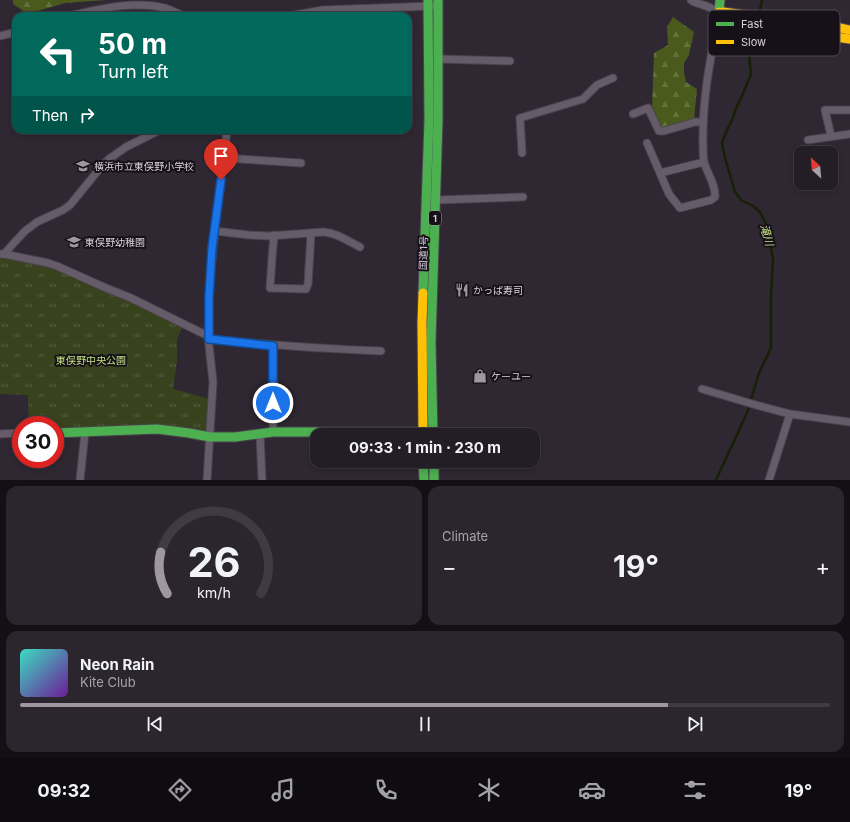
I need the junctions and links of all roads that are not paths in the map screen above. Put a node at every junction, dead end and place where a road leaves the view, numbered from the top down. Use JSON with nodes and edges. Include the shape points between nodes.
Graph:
{"nodes":[{"id":1,"x":691,"y":0,"type":"edge"},
{"id":2,"x":720,"y":0,"type":"edge"},
{"id":3,"x":433,"y":3,"type":"edge"},
{"id":4,"x":714,"y":10,"type":"edge"},
{"id":5,"x":719,"y":10,"type":"edge"},
{"id":6,"x":87,"y":12,"type":"edge"},
{"id":7,"x":174,"y":12,"type":"edge"},
{"id":8,"x":334,"y":12,"type":"edge"},
{"id":9,"x":840,"y":28,"type":"edge"},
{"id":10,"x":850,"y":30,"type":"edge"},
{"id":11,"x":12,"y":33,"type":"edge"},
{"id":12,"x":0,"y":36,"type":"edge"},
{"id":13,"x":840,"y":38,"type":"edge"},
{"id":14,"x":850,"y":39,"type":"edge"},
{"id":15,"x":711,"y":56,"type":"edge"},
{"id":16,"x":438,"y":59,"type":"junction"},
{"id":17,"x":510,"y":61,"type":"dead end"},
{"id":18,"x":613,"y":78,"type":"dead end"},
{"id":19,"x":850,"y":110,"type":"edge"},
{"id":20,"x":633,"y":114,"type":"dead end"},
{"id":21,"x":703,"y":122,"type":"junction"},
{"id":22,"x":152,"y":134,"type":"edge"},
{"id":23,"x":227,"y":134,"type":"edge"},
{"id":24,"x":850,"y":134,"type":"edge"},
{"id":25,"x":831,"y":136,"type":"junction"},
{"id":26,"x":808,"y":140,"type":"dead end"},
{"id":27,"x":647,"y":143,"type":"dead end"},
{"id":28,"x":522,"y":153,"type":"dead end"},
{"id":29,"x":224,"y":158,"type":"junction"},
{"id":30,"x":704,"y":162,"type":"junction"},
{"id":31,"x":302,"y":163,"type":"dead end"},
{"id":32,"x":660,"y":173,"type":"junction"},
{"id":33,"x":523,"y":197,"type":"dead end"},
{"id":34,"x":436,"y":200,"type":"junction"},
{"id":35,"x":215,"y":231,"type":"junction"},
{"id":36,"x":311,"y":233,"type":"junction"},
{"id":37,"x":274,"y":235,"type":"junction"},
{"id":38,"x":360,"y":247,"type":"dead end"},
{"id":39,"x":2,"y":254,"type":"edge"},
{"id":40,"x":209,"y":338,"type":"junction"},
{"id":41,"x":273,"y":346,"type":"junction"},
{"id":42,"x":381,"y":352,"type":"dead end"},
{"id":43,"x":702,"y":389,"type":"dead end"},
{"id":44,"x":790,"y":414,"type":"junction"},
{"id":45,"x":850,"y":422,"type":"edge"},
{"id":46,"x":423,"y":428,"type":"edge"},
{"id":47,"x":433,"y":428,"type":"edge"},
{"id":48,"x":64,"y":432,"type":"edge"},
{"id":49,"x":85,"y":432,"type":"junction"},
{"id":50,"x":273,"y":432,"type":"junction"},
{"id":51,"x":310,"y":432,"type":"edge"},
{"id":52,"x":12,"y":433,"type":"edge"},
{"id":53,"x":0,"y":434,"type":"edge"},
{"id":54,"x":260,"y":434,"type":"junction"},
{"id":55,"x":210,"y":437,"type":"junction"},
{"id":56,"x":423,"y":468,"type":"edge"},
{"id":57,"x":434,"y":468,"type":"edge"},
{"id":58,"x":80,"y":480,"type":"edge"},
{"id":59,"x":207,"y":480,"type":"edge"},
{"id":60,"x":262,"y":480,"type":"edge"},
{"id":61,"x":424,"y":480,"type":"edge"},
{"id":62,"x":434,"y":480,"type":"edge"},
{"id":63,"x":769,"y":480,"type":"edge"}],
"edges":[{"from":1,"to":4,"type":"street"},
{"from":2,"to":5,"type":"main road"},
{"from":3,"to":8,"type":"street"},
{"from":3,"to":16,"type":"main road","name":"国道1号","number":"1"},
{"from":3,"to":46,"type":"main road","name":"国道1号","number":"1","via":[[422,323]]},
{"from":6,"to":7,"type":"street","via":[[138,5]]},
{"from":9,"to":10,"type":"main road"},
{"from":11,"to":12,"type":"street"},
{"from":13,"to":14,"type":"main road"},
{"from":15,"to":21,"type":"street"},
{"from":16,"to":17,"type":"street"},
{"from":16,"to":34,"type":"main road","name":"国道1号","number":"1"},
{"from":18,"to":28,"type":"street","via":[[597,85],[583,99],[520,118]]},
{"from":19,"to":25,"type":"street","via":[[824,110]]},
{"from":20,"to":21,"type":"street","via":[[648,108],[659,131]]},
{"from":21,"to":30,"type":"street"},
{"from":22,"to":39,"type":"street","via":[[109,159],[70,205],[37,222]]},
{"from":23,"to":29,"type":"street"},
{"from":24,"to":25,"type":"street"},
{"from":25,"to":26,"type":"street"},
{"from":27,"to":32,"type":"street"},
{"from":29,"to":31,"type":"street"},
{"from":29,"to":35,"type":"street"},
{"from":30,"to":32,"type":"street"},
{"from":30,"to":32,"type":"street","via":[[715,197],[680,208],[669,194]]},
{"from":33,"to":34,"type":"street"},
{"from":34,"to":47,"type":"main road","name":"国道1号","number":"1","via":[[431,342]]},
{"from":35,"to":37,"type":"street"},
{"from":35,"to":40,"type":"street","via":[[209,297]]},
{"from":36,"to":37,"type":"street"},
{"from":36,"to":37,"type":"street","via":[[306,289],[270,288]]},
{"from":36,"to":38,"type":"street","via":[[335,234]]},
{"from":39,"to":40,"type":"street","via":[[57,266],[131,298]]},
{"from":40,"to":41,"type":"street"},
{"from":40,"to":55,"type":"street","via":[[213,382]]},
{"from":41,"to":42,"type":"street"},
{"from":41,"to":50,"type":"street"},
{"from":43,"to":44,"type":"street"},
{"from":44,"to":45,"type":"street"},
{"from":44,"to":63,"type":"street"},
{"from":48,"to":49,"type":"main road"},
{"from":49,"to":55,"type":"main road","via":[[157,429]]},
{"from":49,"to":58,"type":"street"},
{"from":50,"to":51,"type":"main road"},
{"from":50,"to":54,"type":"main road"},
{"from":52,"to":53,"type":"street"},
{"from":54,"to":55,"type":"main road"},
{"from":54,"to":60,"type":"street"},
{"from":55,"to":59,"type":"street"},
{"from":56,"to":61,"type":"main road"},
{"from":57,"to":62,"type":"main road"}]}
